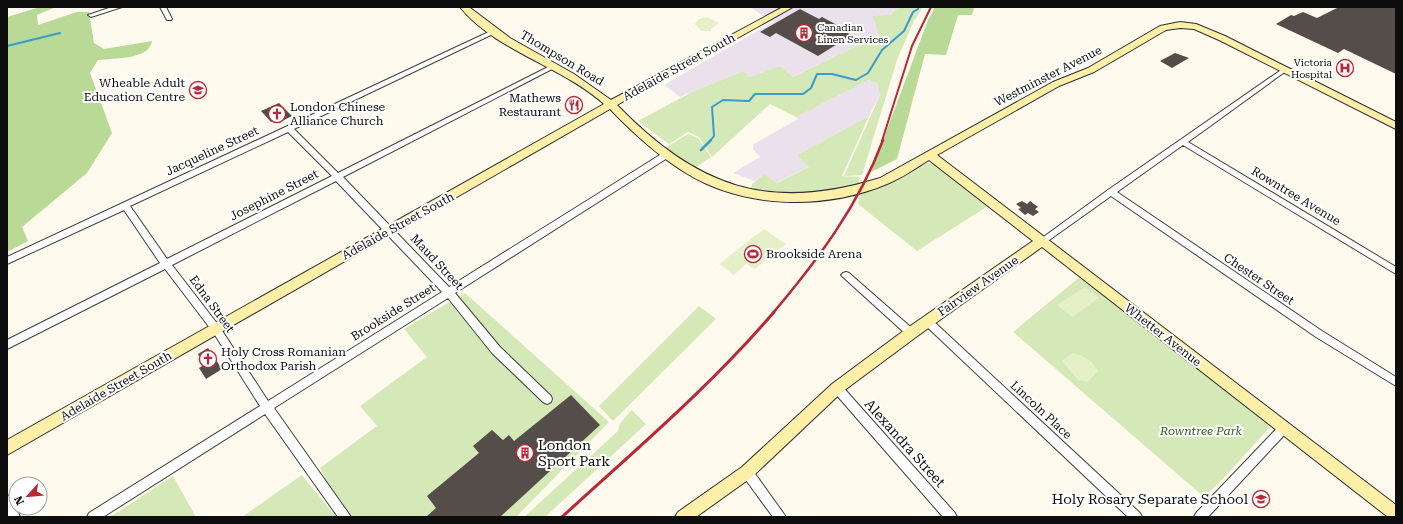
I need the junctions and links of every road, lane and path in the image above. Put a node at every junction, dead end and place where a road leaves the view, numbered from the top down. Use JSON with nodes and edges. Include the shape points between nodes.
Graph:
{"nodes":[{"id":1,"x":119,"y":7,"type":"edge"},
{"id":2,"x":163,"y":7,"type":"edge"},
{"id":3,"x":464,"y":7,"type":"edge"},
{"id":4,"x":789,"y":7,"type":"edge"},
{"id":5,"x":90,"y":16,"type":"dead end"},
{"id":6,"x":169,"y":19,"type":"dead end"},
{"id":7,"x":493,"y":32,"type":"junction"},
{"id":8,"x":552,"y":67,"type":"junction"},
{"id":9,"x":1284,"y":70,"type":"junction"},
{"id":10,"x":611,"y":104,"type":"junction"},
{"id":11,"x":1396,"y":126,"type":"edge"},
{"id":12,"x":289,"y":128,"type":"junction"},
{"id":13,"x":1183,"y":142,"type":"junction"},
{"id":14,"x":666,"y":155,"type":"junction"},
{"id":15,"x":930,"y":155,"type":"junction"},
{"id":16,"x":336,"y":177,"type":"junction"},
{"id":17,"x":1111,"y":192,"type":"junction"},
{"id":18,"x":125,"y":205,"type":"junction"},
{"id":19,"x":391,"y":231,"type":"junction"},
{"id":20,"x":1042,"y":242,"type":"junction"},
{"id":21,"x":7,"y":261,"type":"edge"},
{"id":22,"x":166,"y":264,"type":"junction"},
{"id":23,"x":1396,"y":271,"type":"edge"},
{"id":24,"x":846,"y":275,"type":"dead end"},
{"id":25,"x":449,"y":293,"type":"junction"},
{"id":26,"x":928,"y":322,"type":"junction"},
{"id":27,"x":216,"y":329,"type":"junction"},
{"id":28,"x":911,"y":333,"type":"junction"},
{"id":29,"x":7,"y":344,"type":"edge"},
{"id":30,"x":1396,"y":382,"type":"edge"},
{"id":31,"x":837,"y":388,"type":"junction"},
{"id":32,"x":547,"y":399,"type":"dead end"},
{"id":33,"x":266,"y":406,"type":"junction"},
{"id":34,"x":1284,"y":428,"type":"junction"},
{"id":35,"x":7,"y":448,"type":"edge"},
{"id":36,"x":747,"y":472,"type":"junction"},
{"id":37,"x":7,"y":501,"type":"edge"},
{"id":38,"x":1396,"y":514,"type":"edge"},
{"id":39,"x":14,"y":517,"type":"edge"},
{"id":40,"x":93,"y":517,"type":"edge"},
{"id":41,"x":345,"y":517,"type":"edge"},
{"id":42,"x":683,"y":517,"type":"edge"},
{"id":43,"x":780,"y":517,"type":"edge"},
{"id":44,"x":951,"y":517,"type":"edge"},
{"id":45,"x":1136,"y":517,"type":"edge"},
{"id":46,"x":1200,"y":517,"type":"edge"}],
"edges":[{"from":1,"to":5,"type":"street"},
{"from":2,"to":6,"type":"street"},
{"from":3,"to":7,"type":"street","name":"Thompson Road","via":[[484,27]]},
{"from":4,"to":10,"type":"street","name":"Adelaide Street South"},
{"from":7,"to":8,"type":"street","name":"Thompson Road"},
{"from":7,"to":12,"type":"street","name":"Jacqueline Street"},
{"from":8,"to":10,"type":"street","name":"Thompson Road"},
{"from":8,"to":16,"type":"street","name":"Josephine Street"},
{"from":9,"to":11,"type":"street"},
{"from":9,"to":13,"type":"street","name":"Fairview Avenue"},
{"from":9,"to":15,"type":"street","name":"Westminster Avenue","via":[[1196,27],[1180,25],[1164,28],[1091,70],[1056,84]]},
{"from":10,"to":14,"type":"street","name":"Thompson Road","via":[[631,126]]},
{"from":10,"to":19,"type":"street","name":"Adelaide Street South"},
{"from":12,"to":16,"type":"street","name":"Maud Street"},
{"from":12,"to":18,"type":"street","name":"Jacqueline Street"},
{"from":13,"to":17,"type":"street","name":"Fairview Avenue"},
{"from":13,"to":23,"type":"street","name":"Rowntree Avenue"},
{"from":14,"to":15,"type":"street","name":"Thompson Road","via":[[714,182],[762,196],[786,199],[860,190],[884,181]]},
{"from":14,"to":25,"type":"street","name":"Brookside Street"},
{"from":15,"to":20,"type":"street","name":"Whetter Avenue"},
{"from":16,"to":19,"type":"street","name":"Maud Street"},
{"from":16,"to":22,"type":"street","name":"Josephine Street"},
{"from":17,"to":20,"type":"street","name":"Fairview Avenue"},
{"from":17,"to":30,"type":"street","name":"Chester Street","via":[[1319,334]]},
{"from":18,"to":21,"type":"street","name":"Jacqueline Street"},
{"from":18,"to":22,"type":"street","name":"Edna Street"},
{"from":19,"to":25,"type":"street","name":"Maud Street"},
{"from":19,"to":27,"type":"street","name":"Adelaide Street South"},
{"from":20,"to":26,"type":"street","name":"Fairview Avenue"},
{"from":20,"to":34,"type":"street","name":"Whetter Avenue"},
{"from":22,"to":27,"type":"street","name":"Edna Street"},
{"from":22,"to":29,"type":"street","name":"Josephine Street"},
{"from":24,"to":28,"type":"street"},
{"from":25,"to":32,"type":"street","name":"Maud Street","via":[[496,350]]},
{"from":25,"to":33,"type":"street","name":"Brookside Street"},
{"from":26,"to":28,"type":"street","name":"Fairview Avenue"},
{"from":26,"to":45,"type":"street","name":"Lincoln Place"},
{"from":27,"to":33,"type":"street","name":"Edna Street"},
{"from":27,"to":35,"type":"street","name":"Adelaide Street South"},
{"from":28,"to":31,"type":"street","name":"Fairview Avenue"},
{"from":31,"to":36,"type":"street","name":"Fairview Avenue"},
{"from":31,"to":44,"type":"street","name":"Alexandra Street"},
{"from":33,"to":40,"type":"street","name":"Brookside Street"},
{"from":33,"to":41,"type":"street","name":"Edna Street"},
{"from":34,"to":38,"type":"street","name":"Whetter Avenue"},
{"from":34,"to":46,"type":"street"},
{"from":36,"to":42,"type":"street","name":"Fairview Avenue"},
{"from":36,"to":43,"type":"street"},
{"from":37,"to":39,"type":"street"}]}
